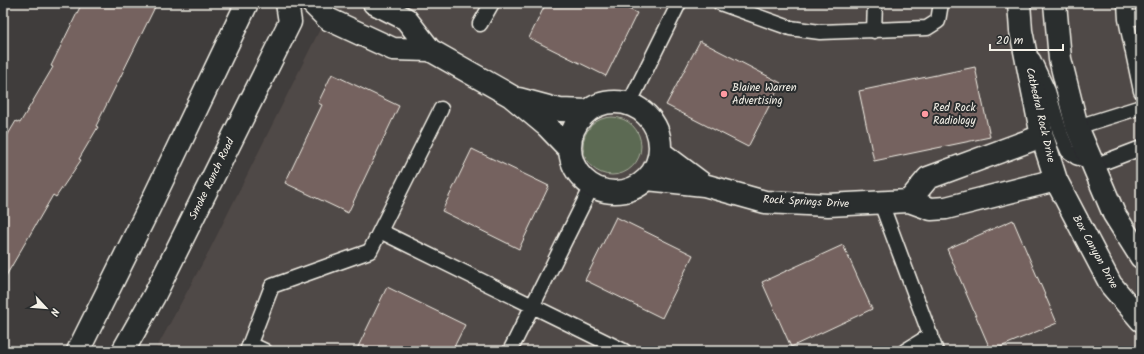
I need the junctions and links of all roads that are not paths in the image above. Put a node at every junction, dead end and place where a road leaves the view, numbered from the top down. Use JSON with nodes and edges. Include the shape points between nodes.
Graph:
{"nodes":[{"id":1,"x":247,"y":3,"type":"edge"},
{"id":2,"x":287,"y":3,"type":"edge"},
{"id":3,"x":312,"y":3,"type":"edge"},
{"id":4,"x":374,"y":3,"type":"edge"},
{"id":5,"x":492,"y":3,"type":"edge"},
{"id":6,"x":679,"y":3,"type":"edge"},
{"id":7,"x":720,"y":3,"type":"edge"},
{"id":8,"x":875,"y":3,"type":"edge"},
{"id":9,"x":941,"y":3,"type":"edge"},
{"id":10,"x":1019,"y":3,"type":"edge"},
{"id":11,"x":1055,"y":3,"type":"edge"},
{"id":12,"x":1125,"y":3,"type":"edge"},
{"id":13,"x":1141,"y":17,"type":"edge"},
{"id":14,"x":1126,"y":19,"type":"junction"},
{"id":15,"x":480,"y":24,"type":"dead end"},
{"id":16,"x":874,"y":30,"type":"junction"},
{"id":17,"x":1022,"y":36,"type":"junction"},
{"id":18,"x":430,"y":50,"type":"junction"},
{"id":19,"x":1140,"y":84,"type":"edge"},
{"id":20,"x":510,"y":96,"type":"junction"},
{"id":21,"x":630,"y":104,"type":"junction"},
{"id":22,"x":1141,"y":107,"type":"edge"},
{"id":23,"x":441,"y":109,"type":"dead end"},
{"id":24,"x":588,"y":111,"type":"junction"},
{"id":25,"x":1077,"y":127,"type":"junction"},
{"id":26,"x":1042,"y":136,"type":"junction"},
{"id":27,"x":1141,"y":148,"type":"edge"},
{"id":28,"x":570,"y":150,"type":"junction"},
{"id":29,"x":660,"y":152,"type":"junction"},
{"id":30,"x":1090,"y":162,"type":"junction"},
{"id":31,"x":647,"y":179,"type":"junction"},
{"id":32,"x":1056,"y":180,"type":"junction"},
{"id":33,"x":704,"y":185,"type":"junction"},
{"id":34,"x":592,"y":186,"type":"junction"},
{"id":35,"x":909,"y":201,"type":"junction"},
{"id":36,"x":881,"y":203,"type":"junction"},
{"id":37,"x":380,"y":231,"type":"junction"},
{"id":38,"x":1141,"y":257,"type":"edge"},
{"id":39,"x":532,"y":306,"type":"junction"},
{"id":40,"x":1141,"y":320,"type":"edge"},
{"id":41,"x":931,"y":335,"type":"junction"},
{"id":42,"x":248,"y":347,"type":"edge"},
{"id":43,"x":78,"y":351,"type":"edge"},
{"id":44,"x":123,"y":351,"type":"edge"},
{"id":45,"x":265,"y":351,"type":"edge"},
{"id":46,"x":510,"y":351,"type":"edge"},
{"id":47,"x":624,"y":351,"type":"edge"},
{"id":48,"x":905,"y":351,"type":"edge"},
{"id":49,"x":936,"y":351,"type":"edge"}],
"edges":[{"from":1,"to":43,"type":"street"},
{"from":2,"to":44,"type":"street","name":"Smoke Ranch Road","via":[[290,22],[154,296]]},
{"from":3,"to":18,"type":"street","via":[[328,19],[393,49]]},
{"from":4,"to":18,"type":"street","via":[[406,19]]},
{"from":5,"to":15,"type":"lane"},
{"from":6,"to":21,"type":"lane"},
{"from":7,"to":16,"type":"lane","via":[[790,28],[820,32]]},
{"from":8,"to":16,"type":"lane"},
{"from":9,"to":16,"type":"lane","via":[[938,21],[926,28]]},
{"from":10,"to":17,"type":"street","name":"Cathedral Rock Drive"},
{"from":11,"to":25,"type":"street","via":[[1060,59]]},
{"from":12,"to":14,"type":"lane"},
{"from":13,"to":14,"type":"lane"},
{"from":14,"to":19,"type":"lane"},
{"from":17,"to":26,"type":"street","name":"Cathedral Rock Drive"},
{"from":17,"to":30,"type":"lane","via":[[1048,91],[1068,151]]},
{"from":18,"to":20,"type":"street"},
{"from":20,"to":24,"type":"street","via":[[560,110]]},
{"from":20,"to":28,"type":"street"},
{"from":21,"to":24,"type":"street","via":[[601,104]]},
{"from":21,"to":29,"type":"street","via":[[643,112],[653,123],[659,137]]},
{"from":22,"to":25,"type":"lane"},
{"from":23,"to":37,"type":"lane"},
{"from":24,"to":28,"type":"street","via":[[577,122],[571,135]]},
{"from":25,"to":30,"type":"street"},
{"from":26,"to":32,"type":"street","name":"Cathedral Rock Drive"},
{"from":26,"to":35,"type":"street","via":[[928,178]]},
{"from":27,"to":30,"type":"lane","via":[[1099,164]]},
{"from":28,"to":34,"type":"street","via":[[573,164],[580,176]]},
{"from":29,"to":31,"type":"street","via":[[655,167]]},
{"from":29,"to":33,"type":"street","name":"Rock Springs Drive"},
{"from":30,"to":38,"type":"street","via":[[1114,214]]},
{"from":31,"to":33,"type":"street","name":"Rock Springs Drive"},
{"from":31,"to":34,"type":"street","via":[[634,188],[620,192],[605,191]]},
{"from":32,"to":35,"type":"street","name":"Rock Springs Drive","via":[[946,208],[931,209]]},
{"from":32,"to":40,"type":"street","name":"Box Canyon Drive","via":[[1111,285]]},
{"from":33,"to":36,"type":"street","name":"Rock Springs Drive","via":[[765,202],[828,205]]},
{"from":34,"to":39,"type":"lane"},
{"from":35,"to":36,"type":"street","name":"Rock Springs Drive"},
{"from":36,"to":41,"type":"lane"},
{"from":37,"to":39,"type":"lane"},
{"from":37,"to":42,"type":"lane","via":[[370,251],[272,286]]},
{"from":39,"to":46,"type":"lane"},
{"from":39,"to":47,"type":"lane"},
{"from":41,"to":48,"type":"lane"},
{"from":41,"to":49,"type":"lane"},
{"from":42,"to":45,"type":"lane"}]}
